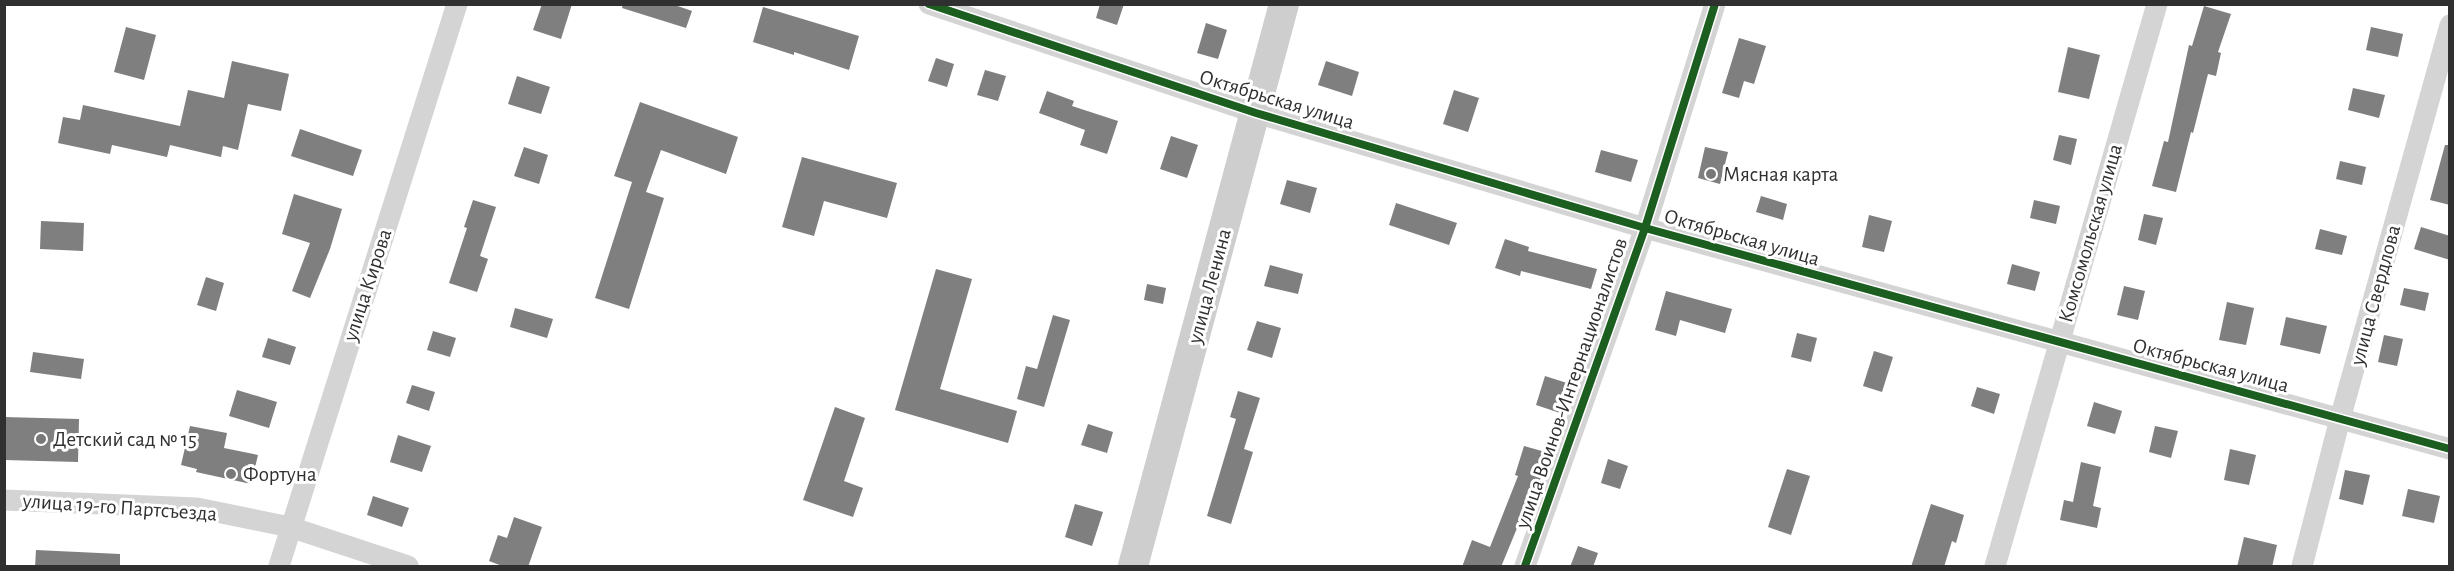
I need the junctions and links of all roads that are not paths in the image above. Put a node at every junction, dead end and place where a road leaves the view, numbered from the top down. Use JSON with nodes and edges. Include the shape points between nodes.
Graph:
{"nodes":[{"id":1,"x":457,"y":4,"type":"edge"},
{"id":2,"x":1284,"y":4,"type":"edge"},
{"id":3,"x":1715,"y":4,"type":"edge"},
{"id":4,"x":2157,"y":4,"type":"edge"},
{"id":5,"x":932,"y":5,"type":"edge"},
{"id":6,"x":2450,"y":25,"type":"edge"},
{"id":7,"x":1256,"y":113,"type":"junction"},
{"id":8,"x":1645,"y":228,"type":"junction"},
{"id":9,"x":2058,"y":343,"type":"junction"},
{"id":10,"x":2340,"y":419,"type":"junction"},
{"id":11,"x":2450,"y":449,"type":"edge"},
{"id":12,"x":4,"y":500,"type":"edge"},
{"id":13,"x":290,"y":527,"type":"junction"},
{"id":14,"x":279,"y":567,"type":"edge"},
{"id":15,"x":408,"y":567,"type":"edge"},
{"id":16,"x":1133,"y":567,"type":"edge"},
{"id":17,"x":1525,"y":567,"type":"edge"},
{"id":18,"x":1995,"y":567,"type":"edge"},
{"id":19,"x":2302,"y":567,"type":"edge"}],
"edges":[{"from":1,"to":13,"type":"street","name":"улица Кирова"},
{"from":2,"to":7,"type":"main road","name":"улица Ленина"},
{"from":3,"to":8,"type":"street","name":"улица Воинов-Интернационалистов"},
{"from":4,"to":9,"type":"street","name":"Комсомольская улица"},
{"from":5,"to":7,"type":"street","name":"Октябрьская улица"},
{"from":6,"to":10,"type":"street","name":"улица Свердлова"},
{"from":7,"to":8,"type":"street","name":"Октябрьская улица"},
{"from":7,"to":16,"type":"main road","name":"улица Ленина"},
{"from":8,"to":9,"type":"street","name":"Октябрьская улица"},
{"from":8,"to":17,"type":"street","name":"улица Воинов-Интернационалистов"},
{"from":9,"to":10,"type":"street","name":"Октябрьская улица"},
{"from":9,"to":18,"type":"street","name":"Комсомольская улица"},
{"from":10,"to":11,"type":"street","name":"Октябрьская улица"},
{"from":10,"to":19,"type":"street","name":"улица Свердлова"},
{"from":12,"to":13,"type":"street","name":"улица 19-го Партсъезда","via":[[197,508]]},
{"from":13,"to":14,"type":"street","name":"улица Кирова"},
{"from":13,"to":15,"type":"street","name":"улица 19-го Партсъезда"}]}
